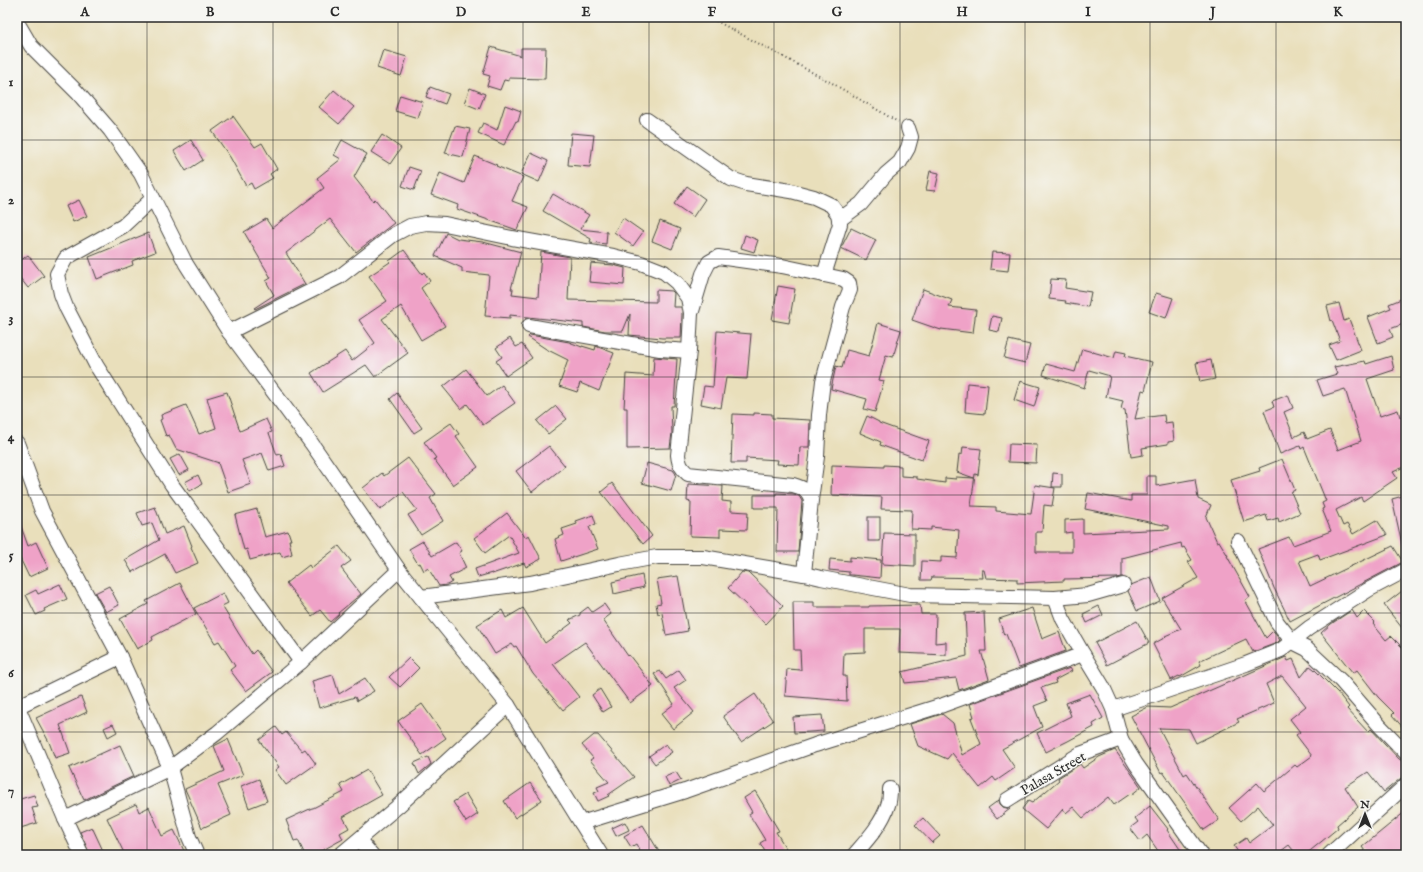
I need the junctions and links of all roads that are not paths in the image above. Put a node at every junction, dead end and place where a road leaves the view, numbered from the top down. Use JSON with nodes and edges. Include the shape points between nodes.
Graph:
{"nodes":[{"id":1,"x":17,"y":22,"type":"edge"},
{"id":2,"x":647,"y":120,"type":"dead end"},
{"id":3,"x":908,"y":128,"type":"road end"},
{"id":4,"x":153,"y":198,"type":"junction"},
{"id":5,"x":839,"y":220,"type":"junction"},
{"id":6,"x":824,"y":275,"type":"junction"},
{"id":7,"x":691,"y":313,"type":"junction"},
{"id":8,"x":530,"y":326,"type":"dead end"},
{"id":9,"x":229,"y":332,"type":"junction"},
{"id":10,"x":689,"y":352,"type":"junction"},
{"id":11,"x":17,"y":443,"type":"edge"},
{"id":12,"x":812,"y":500,"type":"junction"},
{"id":13,"x":1238,"y":541,"type":"dead end"},
{"id":14,"x":399,"y":570,"type":"junction"},
{"id":15,"x":1406,"y":570,"type":"edge"},
{"id":16,"x":804,"y":574,"type":"junction"},
{"id":17,"x":1123,"y":585,"type":"dead end"},
{"id":18,"x":421,"y":597,"type":"junction"},
{"id":19,"x":1055,"y":598,"type":"junction"},
{"id":20,"x":1293,"y":642,"type":"junction"},
{"id":21,"x":1083,"y":654,"type":"junction"},
{"id":22,"x":120,"y":657,"type":"junction"},
{"id":23,"x":301,"y":662,"type":"junction"},
{"id":24,"x":508,"y":705,"type":"junction"},
{"id":25,"x":17,"y":706,"type":"edge"},
{"id":26,"x":1113,"y":709,"type":"junction"},
{"id":27,"x":1121,"y":740,"type":"junction"},
{"id":28,"x":1406,"y":753,"type":"edge"},
{"id":29,"x":170,"y":768,"type":"junction"},
{"id":30,"x":1406,"y":785,"type":"edge"},
{"id":31,"x":890,"y":789,"type":"dead end"},
{"id":32,"x":1007,"y":800,"type":"dead end"},
{"id":33,"x":65,"y":819,"type":"junction"},
{"id":34,"x":581,"y":823,"type":"junction"},
{"id":35,"x":359,"y":840,"type":"junction"},
{"id":36,"x":82,"y":855,"type":"edge"},
{"id":37,"x":197,"y":855,"type":"edge"},
{"id":38,"x":340,"y":855,"type":"edge"},
{"id":39,"x":372,"y":855,"type":"edge"},
{"id":40,"x":601,"y":855,"type":"edge"},
{"id":41,"x":854,"y":855,"type":"edge"},
{"id":42,"x":1201,"y":855,"type":"edge"},
{"id":43,"x":1329,"y":855,"type":"edge"}],
"edges":[{"from":1,"to":4,"type":"street","via":[[31,46],[110,130],[141,174]]},
{"from":2,"to":5,"type":"street","via":[[731,179],[814,197],[831,205]]},
{"from":3,"to":5,"type":"street","via":[[911,137],[900,162],[886,174],[861,204]]},
{"from":4,"to":9,"type":"street","via":[[186,264]]},
{"from":4,"to":23,"type":"street","via":[[123,226],[66,258],[57,274],[61,294],[96,365],[168,478]]},
{"from":5,"to":6,"type":"street","via":[[840,224]]},
{"from":6,"to":7,"type":"street","via":[[718,257],[709,262],[703,274]]},
{"from":6,"to":12,"type":"street","via":[[843,279],[849,283],[850,290],[823,381]]},
{"from":7,"to":9,"type":"street","via":[[688,298],[677,283],[664,272],[641,263],[445,224],[426,223],[410,226],[393,235],[339,277]]},
{"from":7,"to":10,"type":"street"},
{"from":8,"to":10,"type":"street"},
{"from":9,"to":14,"type":"street","via":[[312,444]]},
{"from":10,"to":12,"type":"street","via":[[678,455],[682,470],[688,474],[803,488]]},
{"from":11,"to":22,"type":"street","via":[[42,511]]},
{"from":12,"to":16,"type":"street"},
{"from":13,"to":20,"type":"street","via":[[1277,622]]},
{"from":14,"to":18,"type":"street"},
{"from":14,"to":23,"type":"street"},
{"from":15,"to":20,"type":"street","via":[[1368,590],[1309,628]]},
{"from":16,"to":18,"type":"street","via":[[704,557],[657,557],[530,583]]},
{"from":16,"to":19,"type":"street","via":[[910,595]]},
{"from":17,"to":19,"type":"street","via":[[1088,595]]},
{"from":18,"to":24,"type":"street"},
{"from":19,"to":21,"type":"street","via":[[1063,619]]},
{"from":20,"to":26,"type":"street","via":[[1281,650],[1246,664]]},
{"from":20,"to":28,"type":"street","via":[[1307,649],[1321,661]]},
{"from":21,"to":26,"type":"street"},
{"from":21,"to":34,"type":"street","via":[[943,705]]},
{"from":22,"to":25,"type":"street"},
{"from":22,"to":29,"type":"street"},
{"from":23,"to":29,"type":"street","via":[[217,733]]},
{"from":24,"to":34,"type":"street"},
{"from":24,"to":35,"type":"street"},
{"from":25,"to":33,"type":"street"},
{"from":26,"to":27,"type":"street"},
{"from":27,"to":32,"type":"street","name":"Palasa Street","via":[[1080,754]]},
{"from":27,"to":42,"type":"street"},
{"from":29,"to":33,"type":"street"},
{"from":29,"to":37,"type":"street","via":[[189,837]]},
{"from":30,"to":43,"type":"street"},
{"from":31,"to":41,"type":"street","via":[[886,812]]},
{"from":33,"to":36,"type":"street"},
{"from":34,"to":40,"type":"street"},
{"from":35,"to":38,"type":"street"},
{"from":35,"to":39,"type":"street"}]}
